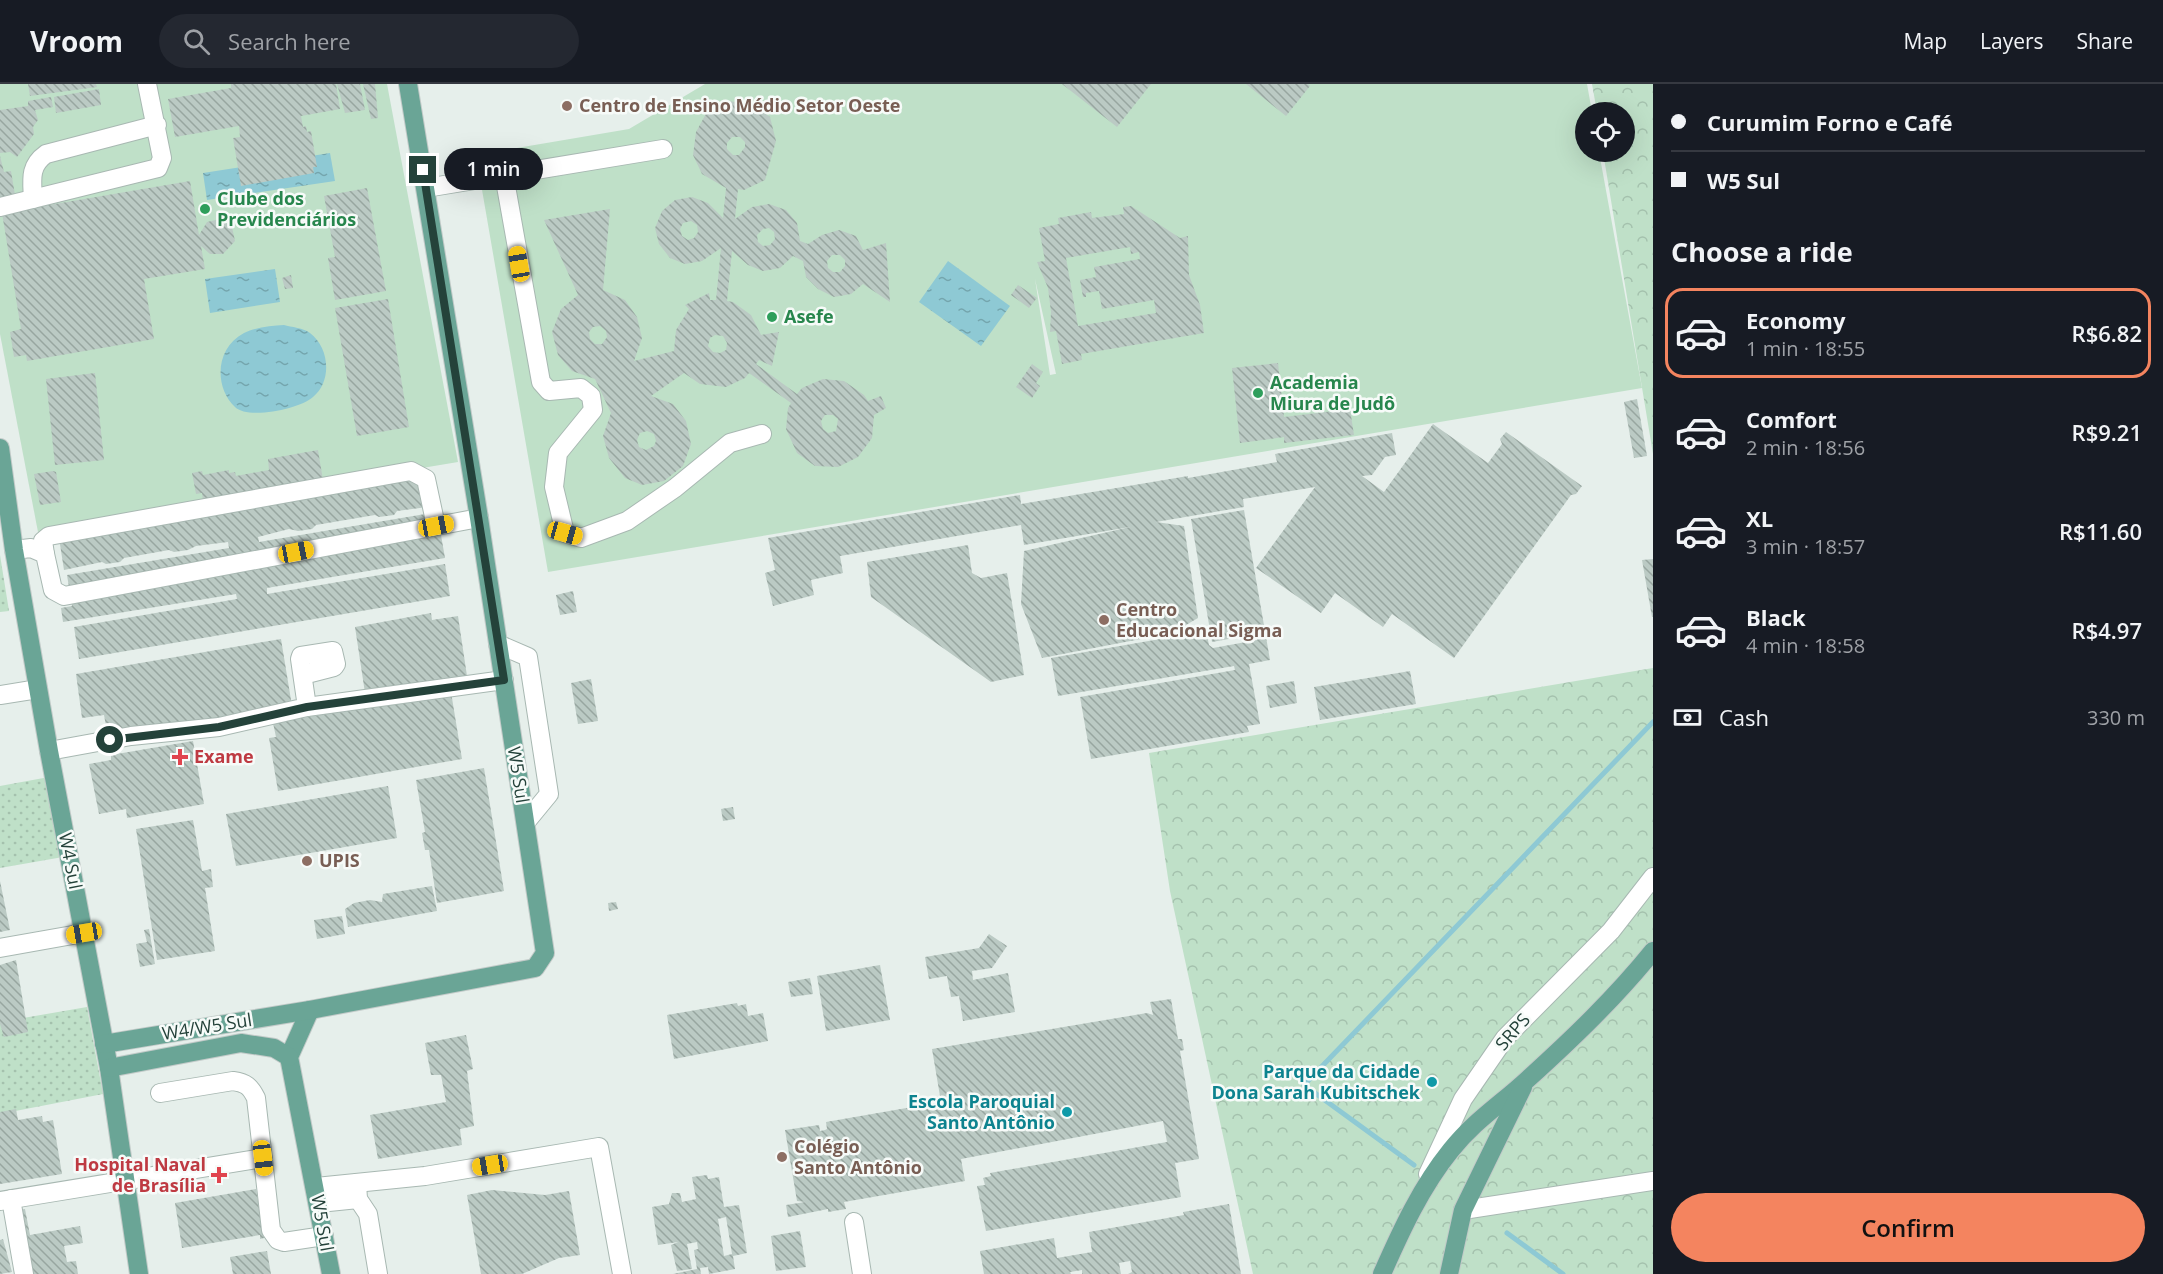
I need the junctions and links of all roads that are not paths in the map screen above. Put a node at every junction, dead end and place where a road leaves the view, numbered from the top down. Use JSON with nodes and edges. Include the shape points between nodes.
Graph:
{"nodes":[{"id":1,"x":147,"y":84,"type":"edge"},
{"id":2,"x":408,"y":84,"type":"edge"},
{"id":3,"x":157,"y":125,"type":"junction"},
{"id":4,"x":663,"y":149,"type":"dead end"},
{"id":5,"x":504,"y":175,"type":"junction"},
{"id":6,"x":426,"y":188,"type":"junction"},
{"id":7,"x":33,"y":199,"type":"junction"},
{"id":8,"x":0,"y":207,"type":"edge"},
{"id":9,"x":762,"y":434,"type":"dead end"},
{"id":10,"x":0,"y":448,"type":"edge"},
{"id":11,"x":479,"y":518,"type":"junction"},
{"id":12,"x":436,"y":526,"type":"junction"},
{"id":13,"x":14,"y":550,"type":"junction"},
{"id":14,"x":45,"y":554,"type":"junction"},
{"id":15,"x":498,"y":644,"type":"junction"},
{"id":16,"x":303,"y":675,"type":"dead end"},
{"id":17,"x":504,"y":680,"type":"junction"},
{"id":18,"x":38,"y":688,"type":"junction"},
{"id":19,"x":0,"y":695,"type":"edge"},
{"id":20,"x":307,"y":707,"type":"junction"},
{"id":21,"x":49,"y":751,"type":"junction"},
{"id":22,"x":526,"y":822,"type":"junction"},
{"id":23,"x":1653,"y":877,"type":"edge"},
{"id":24,"x":84,"y":933,"type":"junction"},
{"id":25,"x":0,"y":948,"type":"edge"},
{"id":26,"x":1653,"y":951,"type":"edge"},
{"id":27,"x":310,"y":1010,"type":"junction"},
{"id":28,"x":104,"y":1044,"type":"junction"},
{"id":29,"x":289,"y":1057,"type":"junction"},
{"id":30,"x":109,"y":1068,"type":"junction"},
{"id":31,"x":1526,"y":1081,"type":"junction"},
{"id":32,"x":160,"y":1093,"type":"dead end"},
{"id":33,"x":263,"y":1158,"type":"junction"},
{"id":34,"x":126,"y":1180,"type":"junction"},
{"id":35,"x":1653,"y":1181,"type":"edge"},
{"id":36,"x":358,"y":1191,"type":"junction"},
{"id":37,"x":317,"y":1195,"type":"junction"},
{"id":38,"x":5,"y":1200,"type":"edge"},
{"id":39,"x":1463,"y":1210,"type":"junction"},
{"id":40,"x":1410,"y":1213,"type":"junction"},
{"id":41,"x":854,"y":1222,"type":"dead end"},
{"id":42,"x":324,"y":1236,"type":"junction"},
{"id":43,"x":24,"y":1274,"type":"edge"},
{"id":44,"x":139,"y":1274,"type":"edge"},
{"id":45,"x":332,"y":1274,"type":"edge"},
{"id":46,"x":378,"y":1274,"type":"edge"},
{"id":47,"x":622,"y":1274,"type":"edge"},
{"id":48,"x":862,"y":1274,"type":"edge"},
{"id":49,"x":1382,"y":1274,"type":"edge"},
{"id":50,"x":1449,"y":1274,"type":"edge"}],
"edges":[{"from":1,"to":3,"type":"street"},
{"from":2,"to":6,"type":"main road","name":"W5 Sul"},
{"from":3,"to":7,"type":"street","via":[[46,154],[36,160],[33,168]]},
{"from":3,"to":7,"type":"street","via":[[162,158],[155,170]]},
{"from":4,"to":5,"type":"street"},
{"from":5,"to":6,"type":"street"},
{"from":5,"to":9,"type":"street","via":[[541,382],[549,391],[581,388],[591,396],[593,410],[558,453],[554,487],[565,533],[581,538],[627,521],[730,443]]},
{"from":6,"to":11,"type":"main road","name":"W5 Sul"},
{"from":7,"to":8,"type":"street"},
{"from":10,"to":13,"type":"main road","name":"W4 Sul"},
{"from":11,"to":12,"type":"street"},
{"from":11,"to":15,"type":"main road","name":"W5 Sul"},
{"from":12,"to":14,"type":"street","via":[[64,596],[53,590]]},
{"from":12,"to":14,"type":"street","via":[[426,479],[411,471],[49,536],[43,541]]},
{"from":13,"to":14,"type":"street","via":[[31,549]]},
{"from":13,"to":18,"type":"main road","name":"W4 Sul"},
{"from":15,"to":17,"type":"main road","name":"W5 Sul"},
{"from":15,"to":22,"type":"street","via":[[528,657],[549,794]]},
{"from":16,"to":20,"type":"street"},
{"from":17,"to":20,"type":"street"},
{"from":17,"to":22,"type":"main road","name":"W5 Sul"},
{"from":18,"to":19,"type":"street"},
{"from":18,"to":21,"type":"main road","name":"W4 Sul"},
{"from":20,"to":21,"type":"street","via":[[219,727],[131,736]]},
{"from":21,"to":24,"type":"main road","name":"W4 Sul"},
{"from":22,"to":27,"type":"main road","name":"W5 Sul","via":[[545,944],[545,953],[535,968]]},
{"from":23,"to":40,"type":"street","name":"SRPS","via":[[1611,931],[1505,1038],[1463,1099]]},
{"from":24,"to":25,"type":"street"},
{"from":24,"to":28,"type":"main road","name":"W4 Sul"},
{"from":26,"to":31,"type":"main road","name":"SRPS","via":[[1605,1006]]},
{"from":27,"to":28,"type":"main road","name":"W4/W5 Sul"},
{"from":27,"to":29,"type":"main road"},
{"from":28,"to":30,"type":"main road","name":"W4 Sul"},
{"from":29,"to":30,"type":"main road","name":"W4/W5 Sul","via":[[274,1048],[241,1043]]},
{"from":29,"to":37,"type":"main road","name":"W5 Sul"},
{"from":30,"to":34,"type":"main road","name":"W4 Sul"},
{"from":31,"to":39,"type":"main road","name":"SRPS"},
{"from":31,"to":40,"type":"main road","name":"SRPS","via":[[1482,1115],[1450,1151]]},
{"from":32,"to":33,"type":"street","via":[[244,1082],[256,1098]]},
{"from":33,"to":34,"type":"street"},
{"from":33,"to":42,"type":"street","via":[[271,1230],[278,1240]]},
{"from":34,"to":38,"type":"street"},
{"from":34,"to":44,"type":"main road","name":"W4 Sul"},
{"from":35,"to":39,"type":"street"},
{"from":36,"to":37,"type":"street"},
{"from":36,"to":46,"type":"street","via":[[368,1214]]},
{"from":36,"to":47,"type":"street","via":[[599,1147]]},
{"from":37,"to":42,"type":"main road","name":"W5 Sul"},
{"from":38,"to":43,"type":"street"},
{"from":39,"to":50,"type":"main road","name":"SRPS"},
{"from":40,"to":49,"type":"main road","name":"SRPS"},
{"from":41,"to":48,"type":"street"},
{"from":42,"to":45,"type":"main road","name":"W5 Sul"}]}
